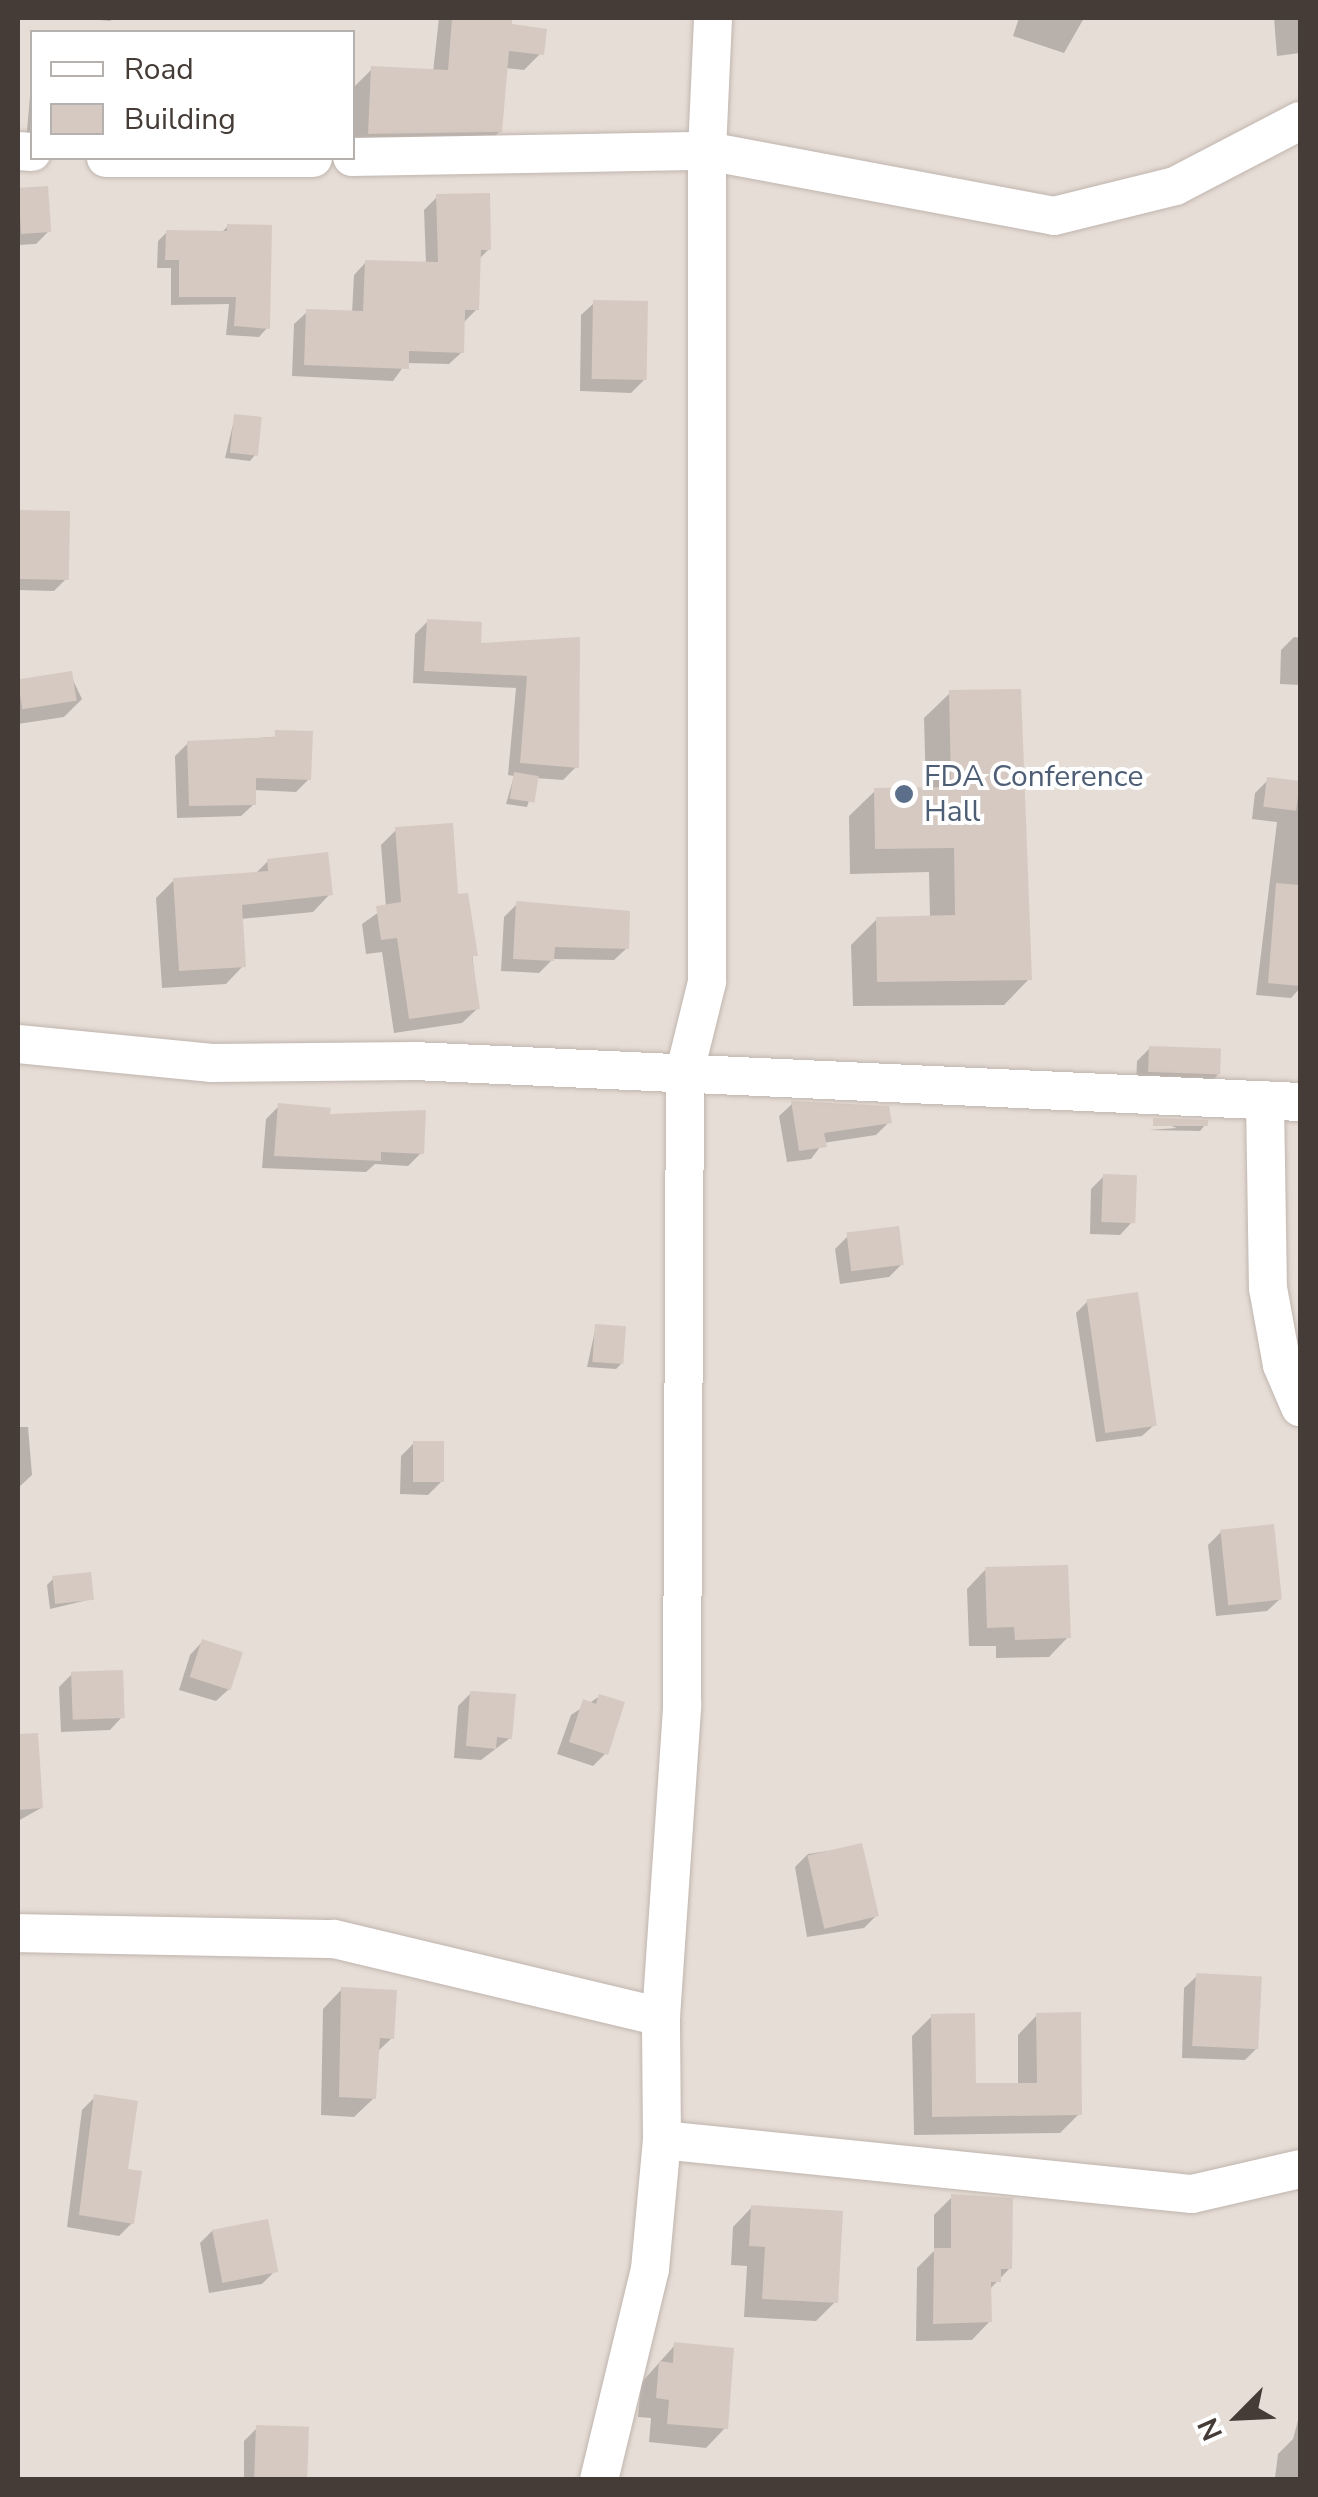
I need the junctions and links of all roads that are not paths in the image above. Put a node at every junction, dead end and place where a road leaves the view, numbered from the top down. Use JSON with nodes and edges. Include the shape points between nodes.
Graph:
{"nodes":[{"id":1,"x":713,"y":18,"type":"edge"},
{"id":2,"x":1300,"y":121,"type":"edge"},
{"id":3,"x":707,"y":152,"type":"junction"},
{"id":4,"x":355,"y":157,"type":"edge"},
{"id":5,"x":18,"y":1044,"type":"edge"},
{"id":6,"x":685,"y":1071,"type":"junction"},
{"id":7,"x":1283,"y":1101,"type":"edge"},
{"id":8,"x":1300,"y":1408,"type":"edge"},
{"id":9,"x":18,"y":1933,"type":"edge"},
{"id":10,"x":661,"y":2017,"type":"junction"},
{"id":11,"x":662,"y":2140,"type":"junction"},
{"id":12,"x":1300,"y":2170,"type":"edge"},
{"id":13,"x":599,"y":2480,"type":"edge"}],
"edges":[{"from":1,"to":3,"type":"street"},
{"from":2,"to":3,"type":"street","via":[[1175,186],[1054,216]]},
{"from":3,"to":4,"type":"street"},
{"from":3,"to":6,"type":"street","via":[[707,982]]},
{"from":5,"to":6,"type":"street","via":[[212,1063],[414,1061]]},
{"from":6,"to":7,"type":"street"},
{"from":6,"to":10,"type":"street","via":[[682,1706]]},
{"from":7,"to":8,"type":"street","via":[[1268,1288],[1282,1365]]},
{"from":9,"to":10,"type":"street","via":[[334,1939]]},
{"from":10,"to":11,"type":"street"},
{"from":11,"to":12,"type":"street","via":[[1192,2194]]},
{"from":11,"to":13,"type":"street","via":[[650,2269]]}]}
